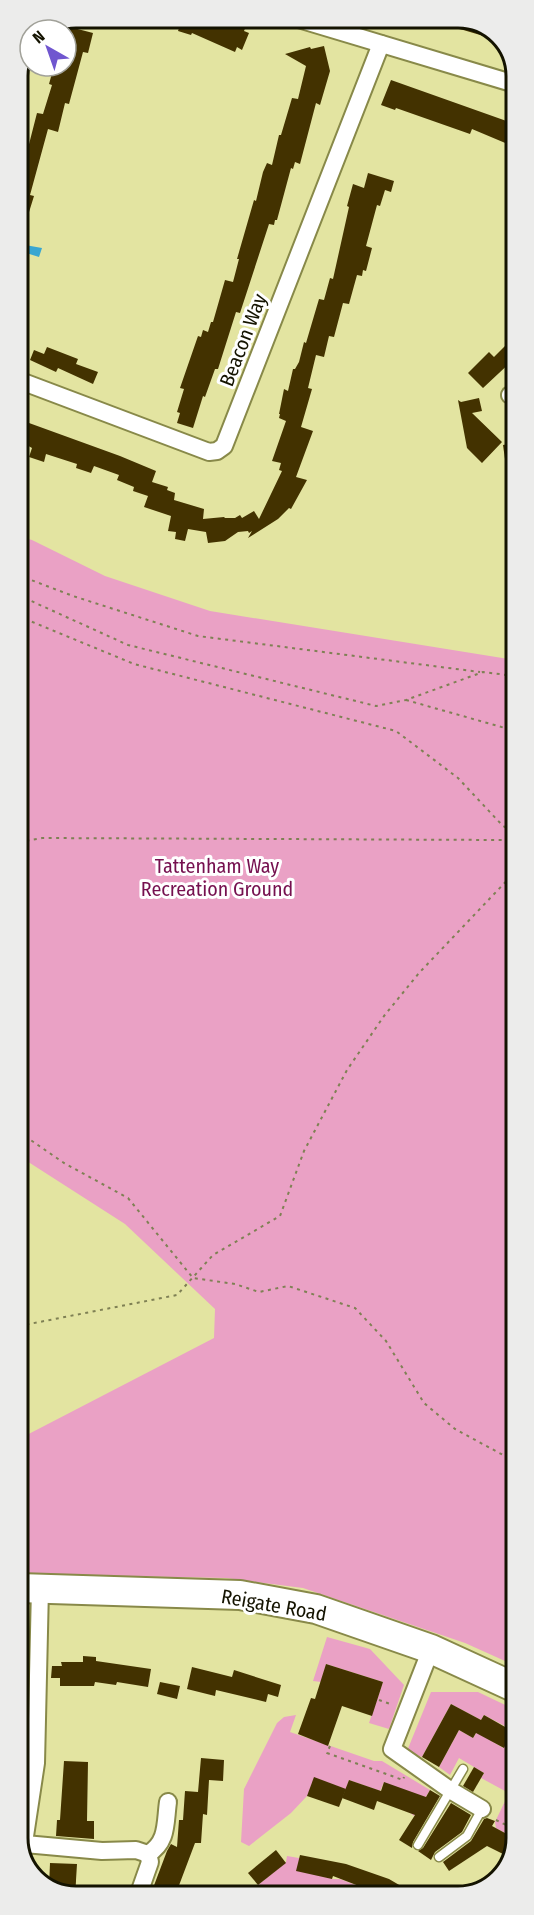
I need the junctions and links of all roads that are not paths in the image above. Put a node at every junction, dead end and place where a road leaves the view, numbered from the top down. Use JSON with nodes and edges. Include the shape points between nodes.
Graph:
{"nodes":[{"id":1,"x":330,"y":29,"type":"edge"},
{"id":2,"x":381,"y":44,"type":"junction"},
{"id":3,"x":506,"y":81,"type":"edge"},
{"id":4,"x":28,"y":384,"type":"edge"},
{"id":5,"x":30,"y":1588,"type":"edge"},
{"id":6,"x":431,"y":1649,"type":"junction"},
{"id":7,"x":506,"y":1683,"type":"edge"},
{"id":8,"x":463,"y":1769,"type":"dead end"},
{"id":9,"x":450,"y":1790,"type":"junction"},
{"id":10,"x":168,"y":1802,"type":"dead end"},
{"id":11,"x":482,"y":1809,"type":"joint"},
{"id":12,"x":28,"y":1817,"type":"edge"},
{"id":13,"x":418,"y":1845,"type":"dead end"},
{"id":14,"x":30,"y":1850,"type":"edge"},
{"id":15,"x":148,"y":1854,"type":"junction"},
{"id":16,"x":439,"y":1857,"type":"dead end"},
{"id":17,"x":142,"y":1886,"type":"edge"}],
"edges":[{"from":1,"to":2,"type":"street"},
{"from":2,"to":3,"type":"street"},
{"from":2,"to":4,"type":"street","name":"Beacon Way","via":[[224,446],[209,453]]},
{"from":5,"to":6,"type":"highway","name":"Reigate Road","via":[[240,1595],[316,1609]]},
{"from":5,"to":12,"type":"street","via":[[36,1763]]},
{"from":6,"to":7,"type":"highway","name":"Reigate Road"},
{"from":6,"to":9,"type":"street","via":[[392,1749]]},
{"from":8,"to":9,"type":"lane"},
{"from":9,"to":11,"type":"street"},
{"from":9,"to":13,"type":"lane"},
{"from":10,"to":15,"type":"street","via":[[163,1840]]},
{"from":11,"to":16,"type":"lane","via":[[467,1836]]},
{"from":14,"to":15,"type":"street","via":[[136,1850]]},
{"from":15,"to":17,"type":"street","via":[[150,1862]]}]}
